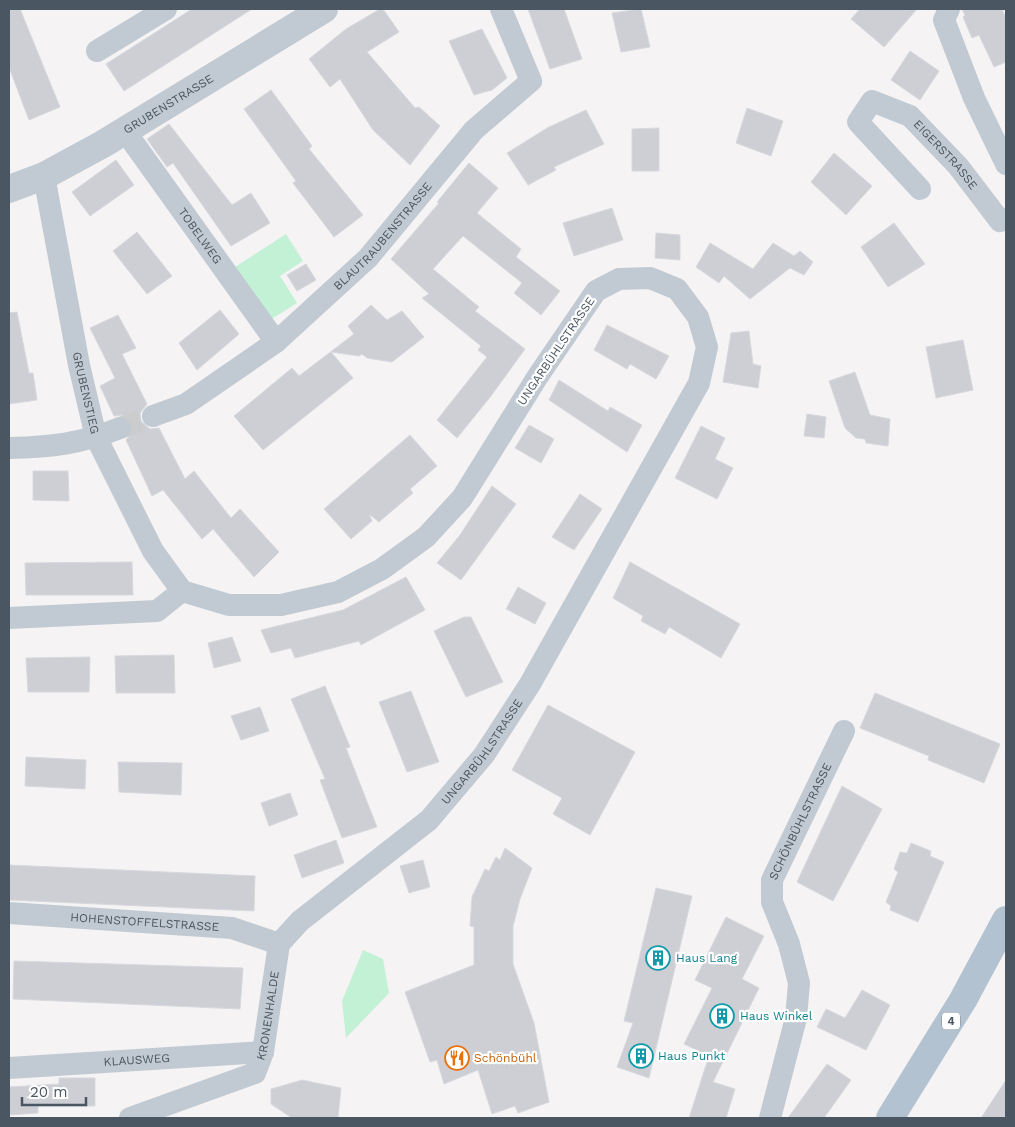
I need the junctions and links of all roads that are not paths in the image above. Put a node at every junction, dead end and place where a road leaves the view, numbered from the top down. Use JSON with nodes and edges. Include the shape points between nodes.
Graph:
{"nodes":[{"id":1,"x":166,"y":9,"type":"edge"},
{"id":2,"x":324,"y":9,"type":"edge"},
{"id":3,"x":501,"y":9,"type":"edge"},
{"id":4,"x":949,"y":9,"type":"edge"},
{"id":5,"x":97,"y":51,"type":"dead end"},
{"id":6,"x":125,"y":131,"type":"junction"},
{"id":7,"x":1006,"y":164,"type":"edge"},
{"id":8,"x":44,"y":176,"type":"junction"},
{"id":9,"x":9,"y":189,"type":"edge"},
{"id":10,"x":920,"y":189,"type":"dead end"},
{"id":11,"x":1006,"y":219,"type":"edge"},
{"id":12,"x":276,"y":342,"type":"junction"},
{"id":13,"x":153,"y":416,"type":"tunnel mouth"},
{"id":14,"x":120,"y":428,"type":"tunnel mouth"},
{"id":15,"x":96,"y":437,"type":"junction"},
{"id":16,"x":9,"y":448,"type":"edge"},
{"id":17,"x":182,"y":591,"type":"junction"},
{"id":18,"x":9,"y":618,"type":"edge"},
{"id":19,"x":844,"y":731,"type":"dead end"},
{"id":20,"x":9,"y":913,"type":"edge"},
{"id":21,"x":1006,"y":920,"type":"edge"},
{"id":22,"x":279,"y":944,"type":"junction"},
{"id":23,"x":263,"y":1052,"type":"junction"},
{"id":24,"x":9,"y":1068,"type":"edge"},
{"id":25,"x":130,"y":1118,"type":"edge"},
{"id":26,"x":770,"y":1118,"type":"edge"},
{"id":27,"x":890,"y":1118,"type":"edge"}],
"edges":[{"from":1,"to":5,"type":"street"},
{"from":2,"to":6,"type":"street","name":"GRUBENSTRASSE"},
{"from":3,"to":12,"type":"street","name":"BLAUTRAUBENSTRASSE","via":[[531,81],[474,130],[368,258]]},
{"from":4,"to":7,"type":"street","via":[[944,20],[974,98]]},
{"from":6,"to":8,"type":"street","name":"GRUBENSTRASSE"},
{"from":6,"to":12,"type":"street","name":"TOBELWEG"},
{"from":8,"to":9,"type":"street","name":"GRUBENSTRASSE"},
{"from":8,"to":15,"type":"street","name":"GRUBENSTIEG","via":[[79,365]]},
{"from":10,"to":11,"type":"street","name":"EIGERSTRASSE","via":[[858,122],[872,101],[910,116],[958,166],[1000,221]]},
{"from":12,"to":13,"type":"street","name":"BLAUTRAUBENSTRASSE","via":[[186,404]]},
{"from":14,"to":15,"type":"street"},
{"from":15,"to":16,"type":"street","via":[[58,446]]},
{"from":15,"to":17,"type":"street","name":"GRUBENSTIEG","via":[[152,551]]},
{"from":17,"to":18,"type":"street","via":[[157,611]]},
{"from":17,"to":22,"type":"street","name":"UNGARBÜHLSTRASSE","via":[[229,605],[281,605],[338,592],[382,569],[426,538],[462,498],[596,291],[619,279],[650,278],[677,289],[698,317],[707,347],[700,383],[530,684],[484,755],[429,820],[300,921]]},
{"from":19,"to":26,"type":"street","name":"SCHÖNBÜHLSTRASSE","via":[[772,880],[772,902],[789,944],[799,983],[796,1018]]},
{"from":20,"to":22,"type":"street","name":"HOHENSTOFFELSTRASSE","via":[[232,928]]},
{"from":21,"to":27,"type":"main road","number":"4","via":[[963,1000]]},
{"from":22,"to":23,"type":"street","name":"KRONENHALDE"},
{"from":23,"to":24,"type":"street","name":"KLAUSWEG"},
{"from":23,"to":25,"type":"street","name":"KRONENHALDE","via":[[255,1073]]}]}
